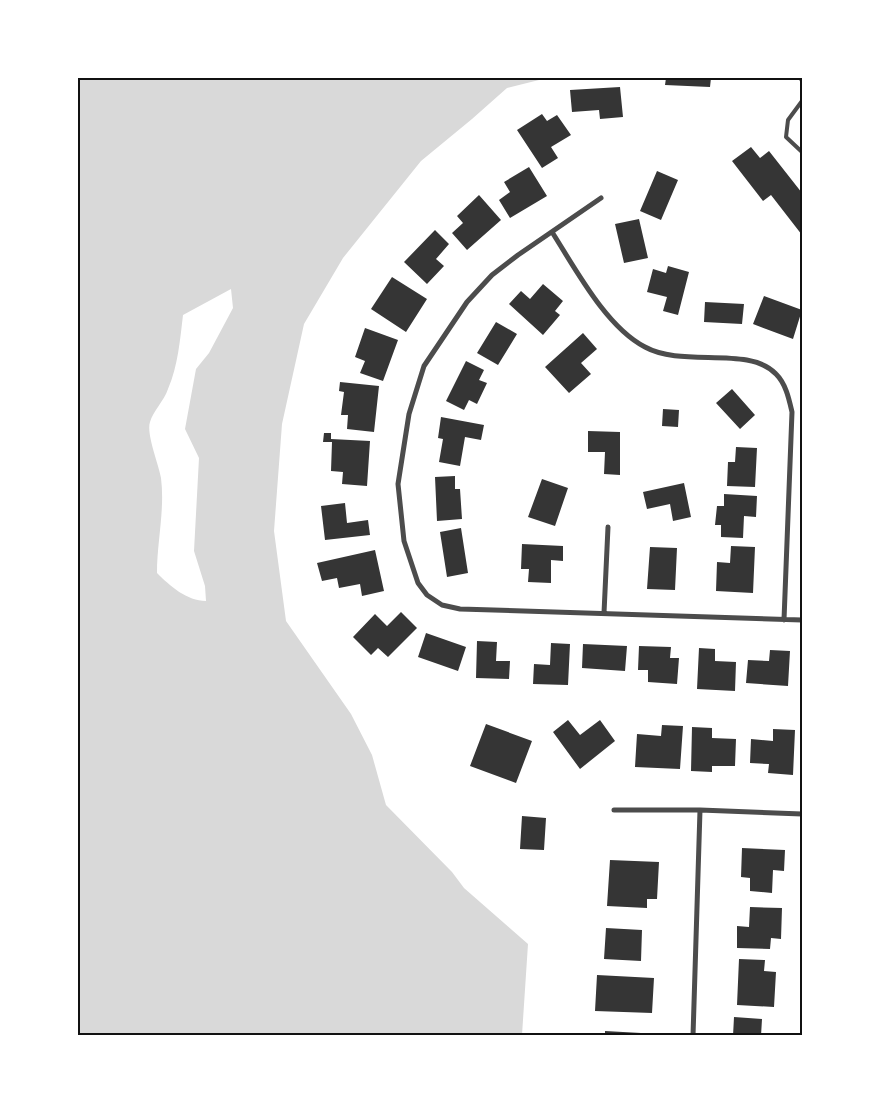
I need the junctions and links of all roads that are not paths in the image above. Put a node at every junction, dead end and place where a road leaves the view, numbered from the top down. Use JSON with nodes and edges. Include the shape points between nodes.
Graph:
{"nodes":[{"id":1,"x":802,"y":101,"type":"edge"},
{"id":2,"x":802,"y":152,"type":"edge"},
{"id":3,"x":601,"y":198,"type":"dead end"},
{"id":4,"x":552,"y":232,"type":"junction"},
{"id":5,"x":608,"y":527,"type":"dead end"},
{"id":6,"x":604,"y":613,"type":"junction"},
{"id":7,"x":784,"y":620,"type":"junction"},
{"id":8,"x":802,"y":620,"type":"edge"},
{"id":9,"x":614,"y":810,"type":"dead end"},
{"id":10,"x":700,"y":810,"type":"junction"},
{"id":11,"x":802,"y":814,"type":"edge"},
{"id":12,"x":693,"y":1036,"type":"edge"}],
"edges":[{"from":1,"to":2,"type":"lane","via":[[788,120],[786,137]]},
{"from":3,"to":4,"type":"street"},
{"from":4,"to":6,"type":"street","via":[[492,275],[467,302],[424,366],[409,414],[398,484],[404,541],[418,582],[442,605]]},
{"from":4,"to":7,"type":"street","via":[[621,330],[645,348],[671,357],[747,359],[766,365],[778,375],[788,393],[792,412]]},
{"from":5,"to":6,"type":"street"},
{"from":6,"to":7,"type":"street"},
{"from":7,"to":8,"type":"street"},
{"from":9,"to":10,"type":"street"},
{"from":10,"to":11,"type":"street"},
{"from":10,"to":12,"type":"street"}]}
